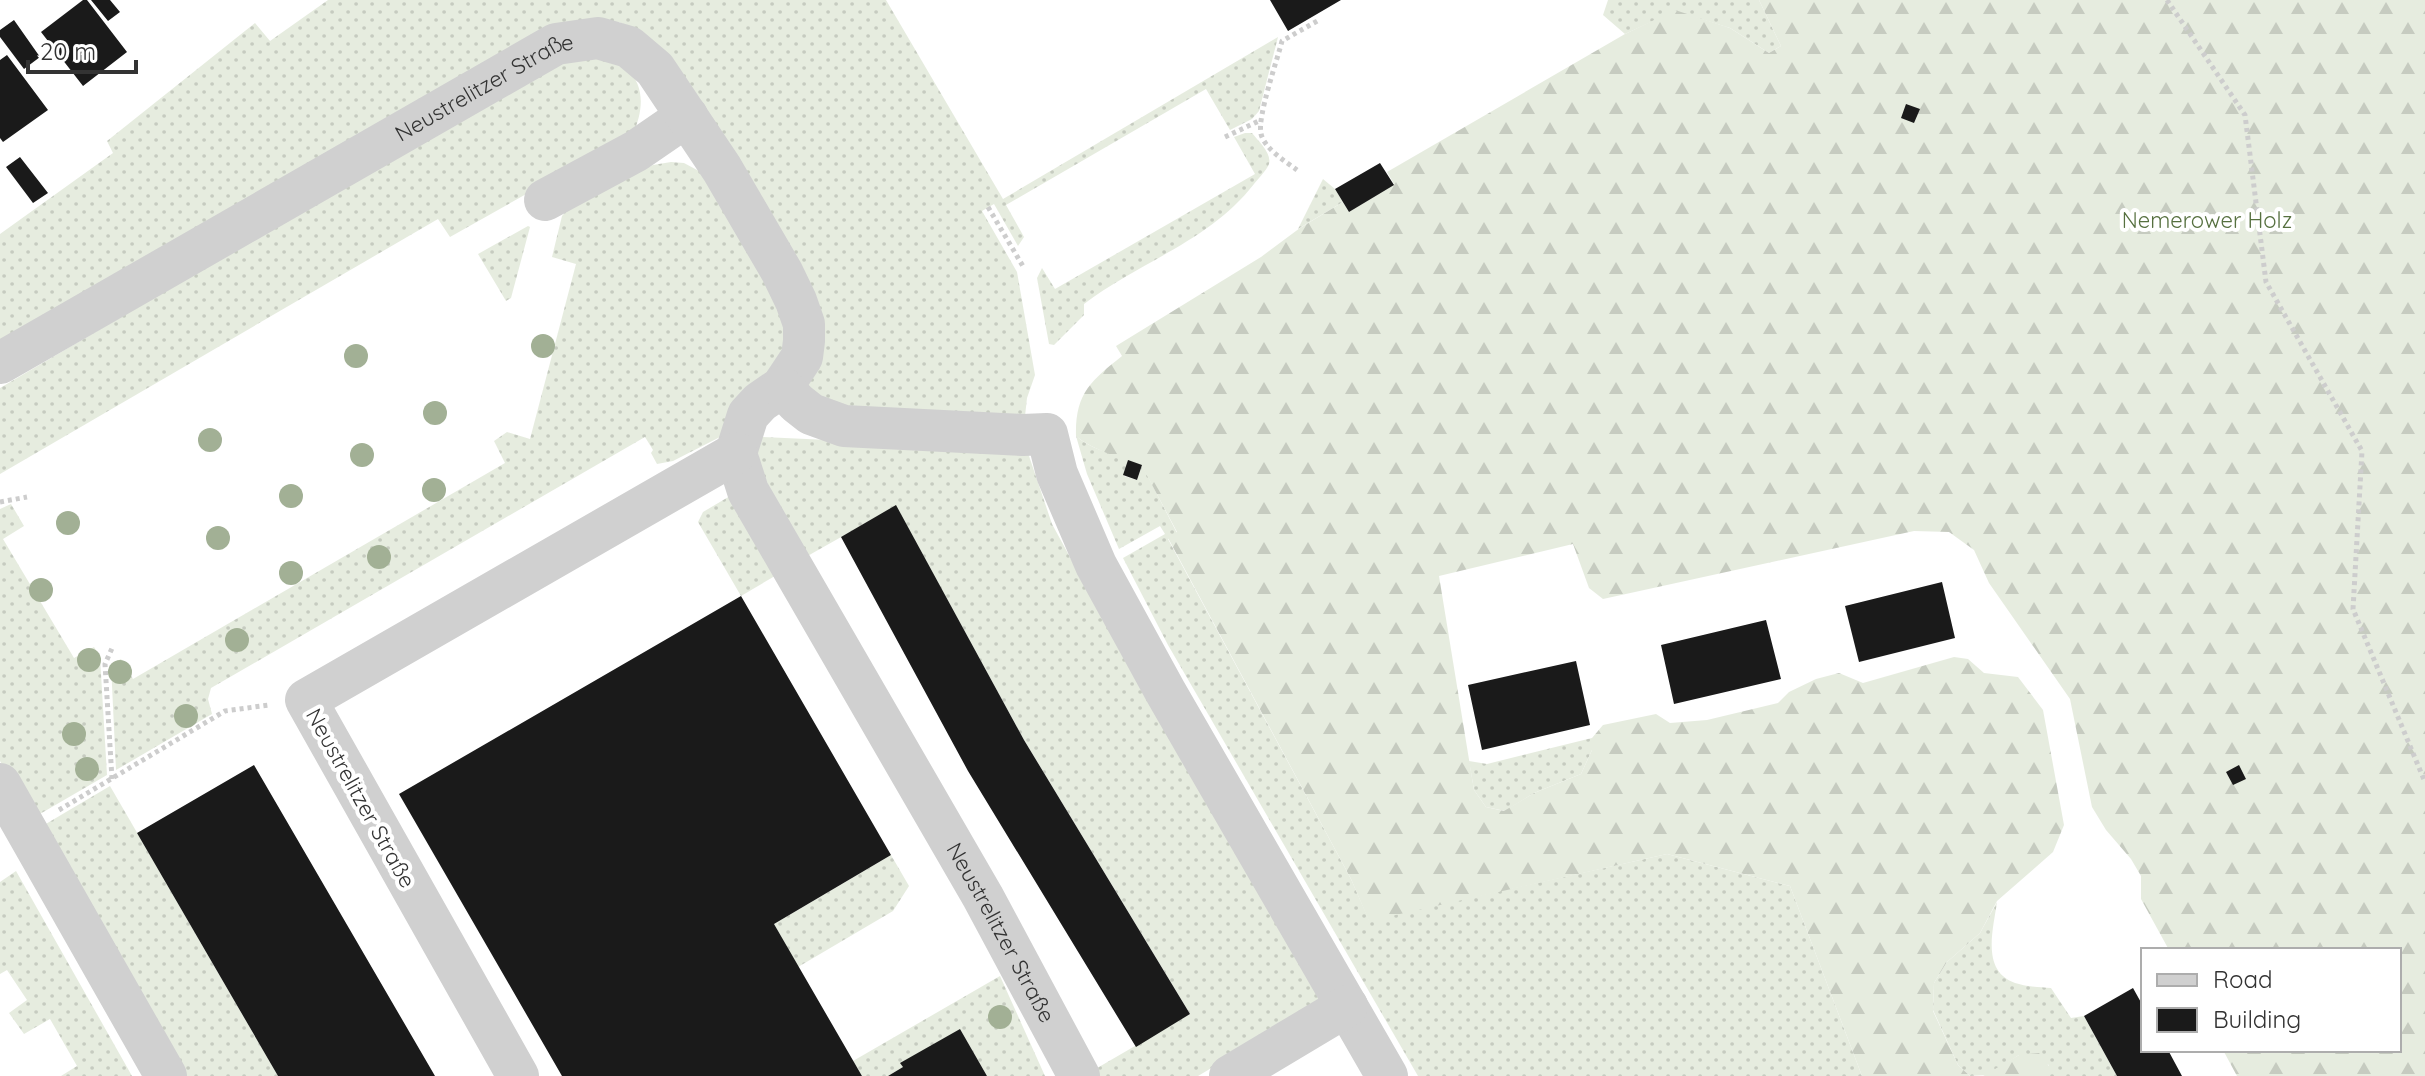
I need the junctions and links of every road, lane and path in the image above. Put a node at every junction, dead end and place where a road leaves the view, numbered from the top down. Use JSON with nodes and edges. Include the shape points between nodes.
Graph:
{"nodes":[{"id":1,"x":2167,"y":0,"type":"edge"},
{"id":2,"x":1319,"y":20,"type":"dead end"},
{"id":3,"x":687,"y":116,"type":"junction"},
{"id":4,"x":1261,"y":120,"type":"junction"},
{"id":5,"x":1225,"y":137,"type":"dead end"},
{"id":6,"x":1297,"y":170,"type":"dead end"},
{"id":7,"x":545,"y":200,"type":"dead end"},
{"id":8,"x":988,"y":207,"type":"dead end"},
{"id":9,"x":1024,"y":268,"type":"dead end"},
{"id":10,"x":0,"y":363,"type":"edge"},
{"id":11,"x":782,"y":387,"type":"junction"},
{"id":12,"x":736,"y":453,"type":"junction"},
{"id":13,"x":27,"y":497,"type":"dead end"},
{"id":14,"x":0,"y":502,"type":"edge"},
{"id":15,"x":113,"y":646,"type":"dead end"},
{"id":16,"x":306,"y":700,"type":"junction"},
{"id":17,"x":112,"y":779,"type":"junction"},
{"id":18,"x":2425,"y":782,"type":"edge"},
{"id":19,"x":17,"y":807,"type":"edge"},
{"id":20,"x":1347,"y":1006,"type":"junction"},
{"id":21,"x":166,"y":1076,"type":"edge"},
{"id":22,"x":518,"y":1076,"type":"edge"},
{"id":23,"x":1079,"y":1076,"type":"edge"},
{"id":24,"x":1230,"y":1076,"type":"edge"},
{"id":25,"x":1387,"y":1076,"type":"edge"}],
"edges":[{"from":1,"to":18,"type":"path","via":[[2245,115],[2266,282],[2362,451],[2353,609]]},
{"from":2,"to":4,"type":"path","via":[[1282,41]]},
{"from":3,"to":7,"type":"lane","via":[[636,151]]},
{"from":3,"to":10,"type":"lane","name":"Neustrelitzer Straße","via":[[655,69],[629,47],[598,38],[556,44]]},
{"from":3,"to":11,"type":"lane","name":"Neustrelitzer Straße","via":[[796,301],[804,324],[802,357]]},
{"from":4,"to":5,"type":"path"},
{"from":4,"to":6,"type":"path","via":[[1261,136]]},
{"from":8,"to":9,"type":"path"},
{"from":11,"to":12,"type":"lane","name":"Neustrelitzer Straße","via":[[748,415]]},
{"from":11,"to":20,"type":"lane","via":[[811,414],[844,426],[1035,434],[1096,565]]},
{"from":12,"to":16,"type":"lane","name":"Neustrelitzer Straße"},
{"from":12,"to":23,"type":"lane","name":"Neustrelitzer Straße","via":[[748,491],[983,897]]},
{"from":13,"to":14,"type":"path"},
{"from":15,"to":17,"type":"path","via":[[105,664]]},
{"from":16,"to":17,"type":"path","via":[[225,711]]},
{"from":16,"to":22,"type":"lane","name":"Neustrelitzer Straße"},
{"from":17,"to":19,"type":"path"},
{"from":19,"to":21,"type":"lane"},
{"from":20,"to":24,"type":"lane"},
{"from":20,"to":25,"type":"lane"}]}
